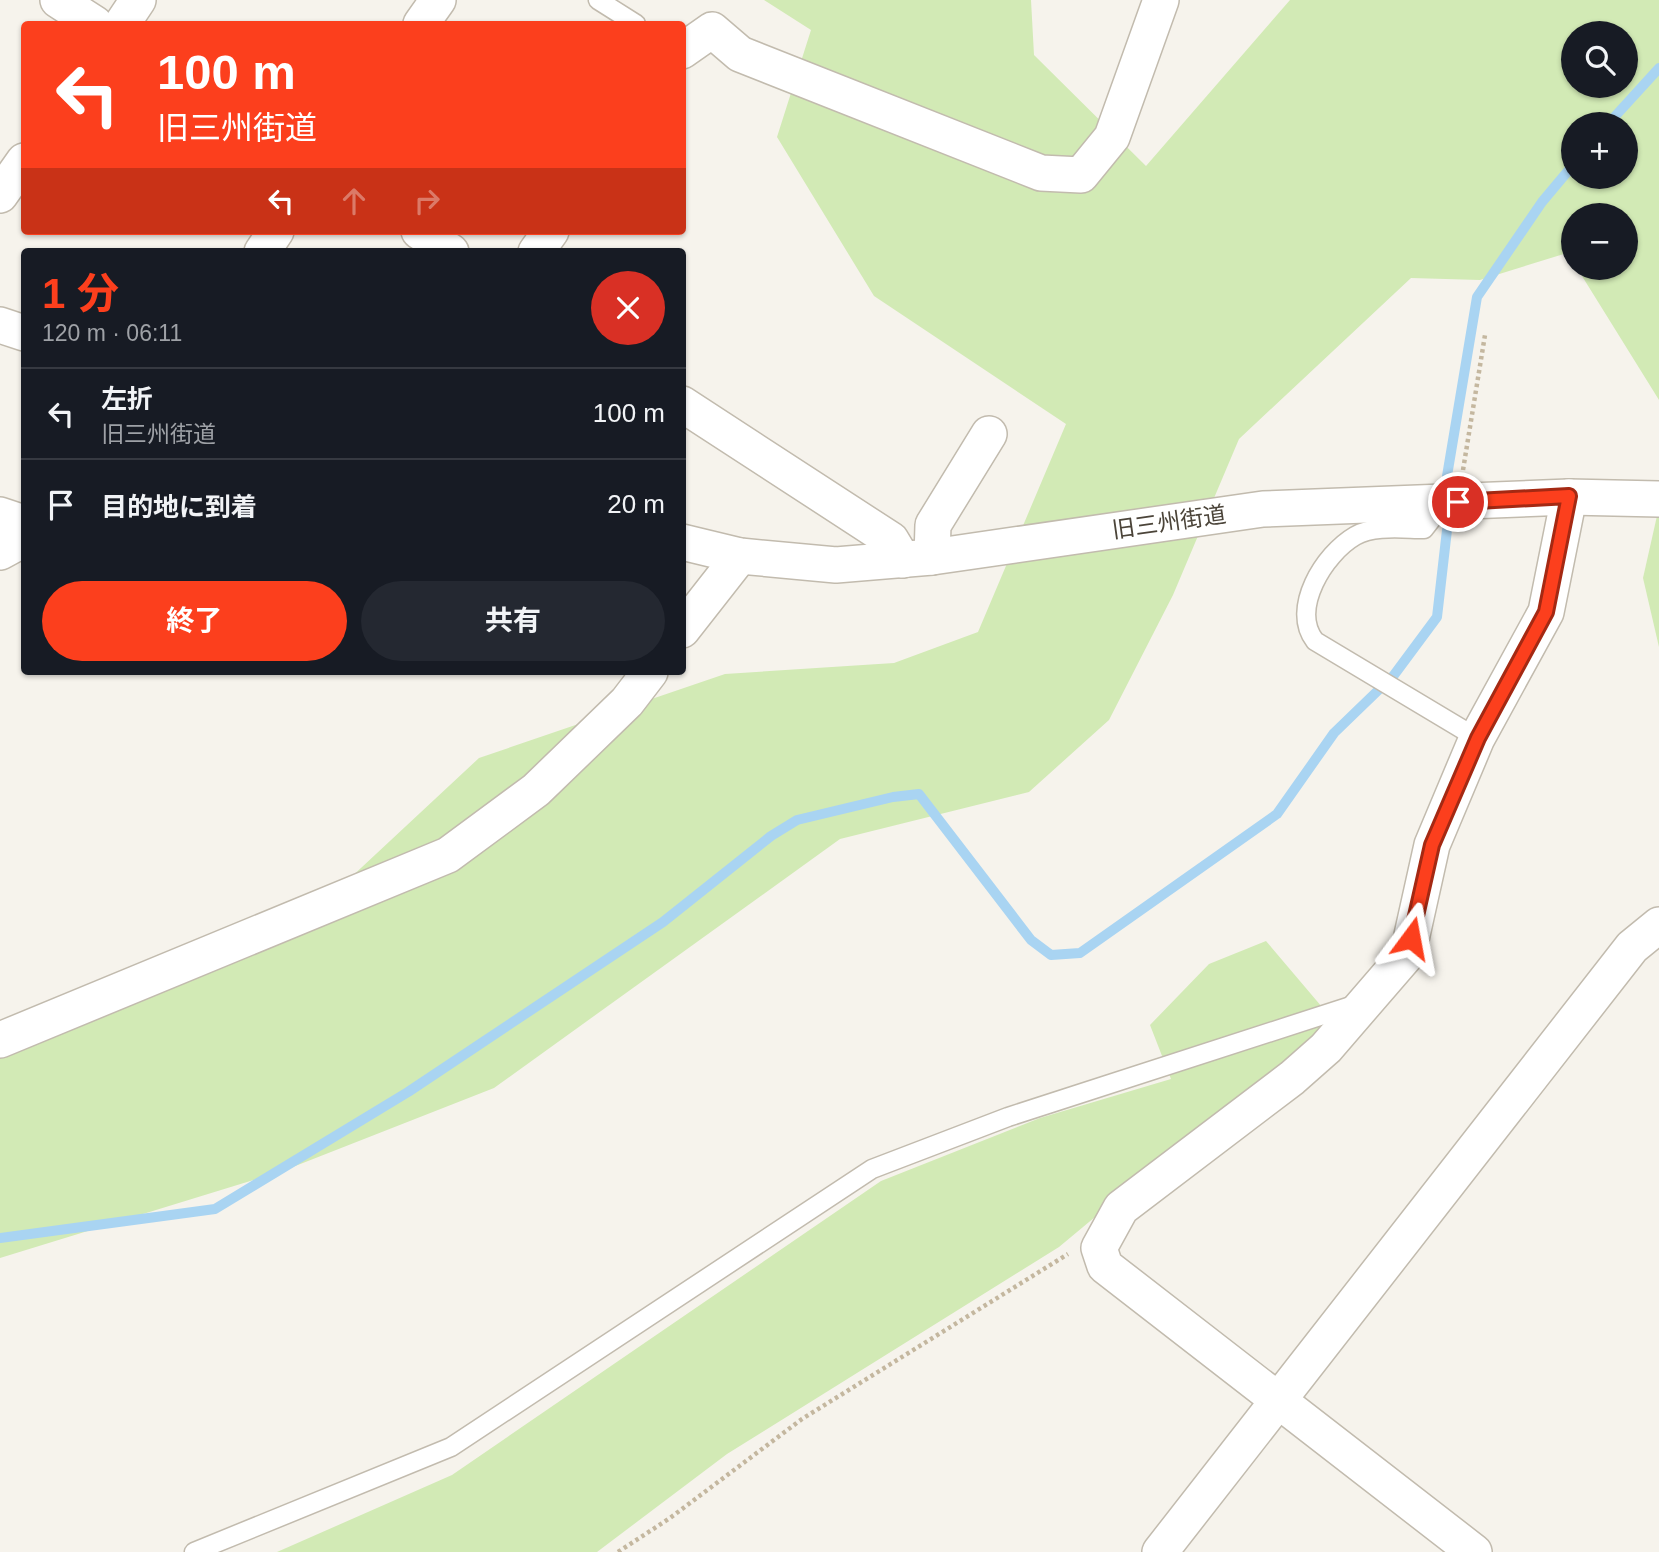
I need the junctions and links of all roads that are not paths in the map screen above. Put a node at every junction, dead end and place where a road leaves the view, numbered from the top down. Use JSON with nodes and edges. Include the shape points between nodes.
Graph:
{"nodes":[{"id":1,"x":58,"y":0,"type":"edge"},
{"id":2,"x":138,"y":0,"type":"edge"},
{"id":3,"x":438,"y":0,"type":"edge"},
{"id":4,"x":598,"y":0,"type":"edge"},
{"id":5,"x":1161,"y":0,"type":"edge"},
{"id":6,"x":90,"y":21,"type":"edge"},
{"id":7,"x":124,"y":21,"type":"edge"},
{"id":8,"x":423,"y":21,"type":"edge"},
{"id":9,"x":631,"y":21,"type":"edge"},
{"id":10,"x":686,"y":48,"type":"edge"},
{"id":11,"x":21,"y":165,"type":"edge"},
{"id":12,"x":0,"y":195,"type":"edge"},
{"id":13,"x":425,"y":235,"type":"edge"},
{"id":14,"x":445,"y":248,"type":"edge"},
{"id":15,"x":0,"y":325,"type":"edge"},
{"id":16,"x":21,"y":332,"type":"edge"},
{"id":17,"x":686,"y":407,"type":"edge"},
{"id":18,"x":989,"y":434,"type":"dead end"},
{"id":19,"x":1569,"y":496,"type":"junction"},
{"id":20,"x":1659,"y":499,"type":"edge"},
{"id":21,"x":1452,"y":502,"type":"junction"},
{"id":22,"x":0,"y":515,"type":"edge"},
{"id":23,"x":21,"y":522,"type":"edge"},
{"id":24,"x":21,"y":542,"type":"edge"},
{"id":25,"x":686,"y":542,"type":"edge"},
{"id":26,"x":0,"y":552,"type":"edge"},
{"id":27,"x":740,"y":556,"type":"junction"},
{"id":28,"x":918,"y":558,"type":"junction"},
{"id":29,"x":686,"y":625,"type":"edge"},
{"id":30,"x":648,"y":675,"type":"edge"},
{"id":31,"x":1478,"y":738,"type":"junction"},
{"id":32,"x":1659,"y":925,"type":"edge"},
{"id":33,"x":1369,"y":1000,"type":"junction"},
{"id":34,"x":0,"y":1040,"type":"edge"},
{"id":35,"x":1278,"y":1399,"type":"junction"},
{"id":36,"x":194,"y":1552,"type":"edge"},
{"id":37,"x":1160,"y":1552,"type":"edge"},
{"id":38,"x":1474,"y":1552,"type":"edge"}],
"edges":[{"from":1,"to":6,"type":"street"},
{"from":2,"to":7,"type":"street"},
{"from":3,"to":8,"type":"street"},
{"from":4,"to":9,"type":"lane"},
{"from":5,"to":10,"type":"street","via":[[1112,138],[1081,175],[1041,173],[740,54],[712,30]]},
{"from":11,"to":12,"type":"street"},
{"from":13,"to":14,"type":"street"},
{"from":15,"to":16,"type":"street"},
{"from":17,"to":28,"type":"street"},
{"from":18,"to":28,"type":"street"},
{"from":19,"to":20,"type":"street","name":"旧三州街道"},
{"from":19,"to":21,"type":"street","name":"旧三州街道"},
{"from":19,"to":31,"type":"street","via":[[1546,612]]},
{"from":21,"to":28,"type":"street","name":"旧三州街道","via":[[1263,509]]},
{"from":21,"to":31,"type":"lane","via":[[1424,529],[1382,529],[1356,535],[1334,554],[1315,582],[1306,608],[1306,629],[1315,641]]},
{"from":22,"to":23,"type":"street"},
{"from":24,"to":26,"type":"street"},
{"from":25,"to":27,"type":"street","name":"旧三州街道"},
{"from":27,"to":28,"type":"street","name":"旧三州街道","via":[[836,565]]},
{"from":27,"to":29,"type":"street"},
{"from":30,"to":34,"type":"street","via":[[627,702],[536,790],[448,855]]},
{"from":31,"to":33,"type":"street","via":[[1432,845],[1408,953]]},
{"from":32,"to":35,"type":"street","via":[[1632,947]]},
{"from":33,"to":35,"type":"street","via":[[1292,1078],[1121,1208],[1099,1248],[1105,1266]]},
{"from":33,"to":36,"type":"lane","via":[[1008,1117],[872,1170],[451,1447]]},
{"from":35,"to":37,"type":"street"},
{"from":35,"to":38,"type":"street"}]}
